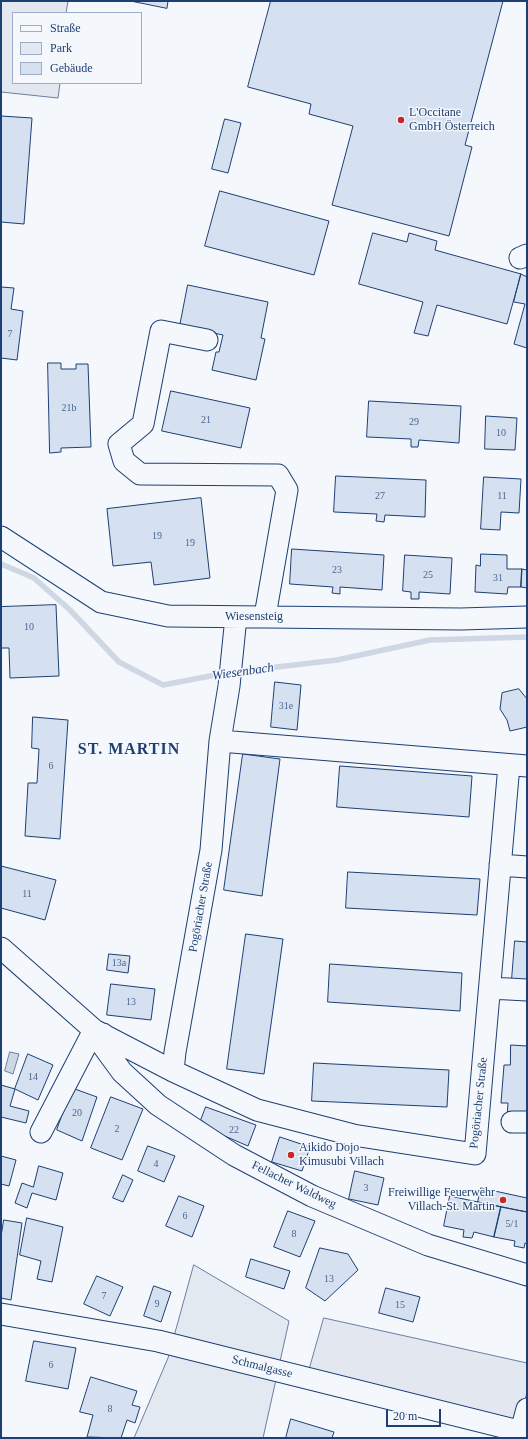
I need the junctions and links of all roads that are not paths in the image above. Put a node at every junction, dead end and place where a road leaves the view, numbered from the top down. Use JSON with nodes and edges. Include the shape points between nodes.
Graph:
{"nodes":[{"id":1,"x":206,"y":340,"type":"dead end"},
{"id":2,"x":1,"y":537,"type":"edge"},
{"id":3,"x":265,"y":616,"type":"junction"},
{"id":4,"x":236,"y":617,"type":"junction"},
{"id":5,"x":527,"y":617,"type":"edge"},
{"id":6,"x":220,"y":741,"type":"junction"},
{"id":7,"x":518,"y":765,"type":"edge"},
{"id":8,"x":500,"y":866,"type":"junction"},
{"id":9,"x":527,"y":867,"type":"edge"},
{"id":10,"x":1,"y":948,"type":"edge"},
{"id":11,"x":490,"y":988,"type":"junction"},
{"id":12,"x":527,"y":990,"type":"edge"},
{"id":13,"x":98,"y":1032,"type":"junction"},
{"id":14,"x":173,"y":1071,"type":"junction"},
{"id":15,"x":41,"y":1132,"type":"dead end"},
{"id":16,"x":527,"y":1275,"type":"edge"},
{"id":17,"x":1,"y":1314,"type":"edge"},
{"id":18,"x":527,"y":1409,"type":"edge"},
{"id":19,"x":524,"y":1432,"type":"edge"}],
"edges":[{"from":1,"to":3,"type":"street","via":[[161,331],[143,424],[119,444],[124,461],[140,474],[278,475],[287,490]]},
{"from":2,"to":4,"type":"street","name":"Wiesensteig","via":[[101,602],[168,616]]},
{"from":3,"to":4,"type":"street","name":"Wiesensteig"},
{"from":3,"to":5,"type":"street","name":"Wiesensteig","via":[[461,619]]},
{"from":4,"to":6,"type":"street","name":"Pogöriacher Straße"},
{"from":6,"to":7,"type":"street","name":"Pogöriacher Straße"},
{"from":6,"to":14,"type":"street","name":"Pogöriacher Straße","via":[[211,850]]},
{"from":7,"to":8,"type":"street","name":"Pogöriacher Straße"},
{"from":8,"to":9,"type":"street"},
{"from":8,"to":11,"type":"street","name":"Pogöriacher Straße"},
{"from":10,"to":13,"type":"street","name":"Pogöriacher Straße"},
{"from":11,"to":12,"type":"street"},
{"from":11,"to":14,"type":"street","name":"Pogöriacher Straße","via":[[475,1154],[352,1135],[257,1110]]},
{"from":13,"to":14,"type":"street","name":"Pogöriacher Straße"},
{"from":13,"to":15,"type":"street"},
{"from":13,"to":16,"type":"street","name":"Fellacher Waldweg","via":[[103,1046],[122,1072],[158,1105],[234,1155],[312,1196],[428,1245]]},
{"from":17,"to":19,"type":"street","name":"Schmalgasse","via":[[158,1341]]},
{"from":18,"to":19,"type":"street","name":"Schmalgasse"}]}
